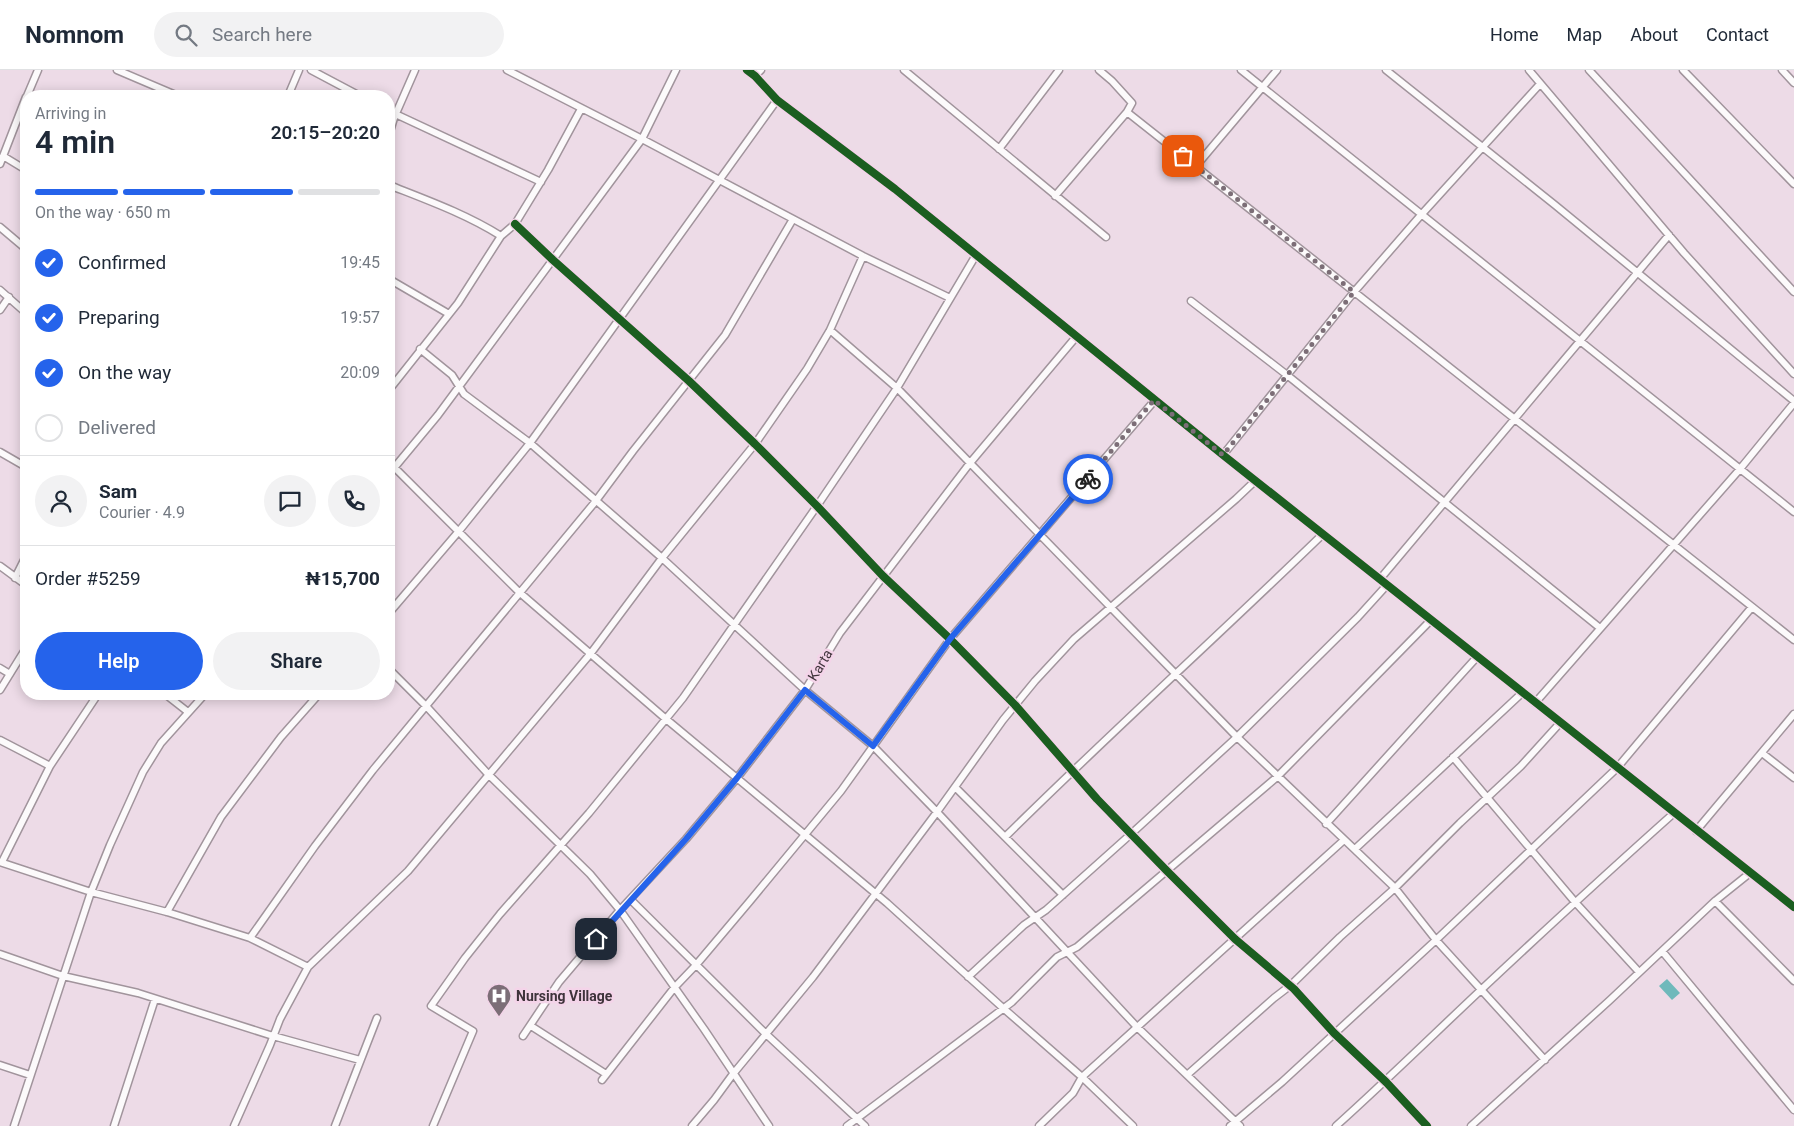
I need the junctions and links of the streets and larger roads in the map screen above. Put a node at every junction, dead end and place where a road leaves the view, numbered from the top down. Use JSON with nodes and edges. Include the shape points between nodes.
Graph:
{"nodes":[{"id":1,"x":38,"y":70,"type":"edge"},
{"id":2,"x":117,"y":70,"type":"edge"},
{"id":3,"x":299,"y":70,"type":"edge"},
{"id":4,"x":311,"y":70,"type":"edge"},
{"id":5,"x":415,"y":70,"type":"edge"},
{"id":6,"x":507,"y":70,"type":"edge"},
{"id":7,"x":676,"y":70,"type":"edge"},
{"id":8,"x":747,"y":70,"type":"edge"},
{"id":9,"x":761,"y":70,"type":"edge"},
{"id":10,"x":904,"y":70,"type":"edge"},
{"id":11,"x":1059,"y":70,"type":"edge"},
{"id":12,"x":1099,"y":70,"type":"edge"},
{"id":13,"x":1241,"y":70,"type":"edge"},
{"id":14,"x":1277,"y":70,"type":"edge"},
{"id":15,"x":1386,"y":70,"type":"edge"},
{"id":16,"x":1590,"y":70,"type":"edge"},
{"id":17,"x":1684,"y":70,"type":"edge"},
{"id":18,"x":1782,"y":70,"type":"edge"},
{"id":19,"x":1531,"y":71,"type":"edge"},
{"id":20,"x":755,"y":76,"type":"junction"},
{"id":21,"x":1794,"y":83,"type":"edge"},
{"id":22,"x":1540,"y":84,"type":"junction"},
{"id":23,"x":1263,"y":87,"type":"junction"},
{"id":24,"x":29,"y":90,"type":"edge"},
{"id":25,"x":164,"y":90,"type":"edge"},
{"id":26,"x":291,"y":90,"type":"edge"},
{"id":27,"x":349,"y":90,"type":"edge"},
{"id":28,"x":777,"y":100,"type":"junction"},
{"id":29,"x":395,"y":107,"type":"edge"},
{"id":30,"x":581,"y":109,"type":"junction"},
{"id":31,"x":1127,"y":112,"type":"junction"},
{"id":32,"x":395,"y":114,"type":"edge"},
{"id":33,"x":20,"y":120,"type":"edge"},
{"id":34,"x":642,"y":139,"type":"junction"},
{"id":35,"x":1482,"y":148,"type":"junction"},
{"id":36,"x":999,"y":149,"type":"junction"},
{"id":37,"x":3,"y":156,"type":"junction"},
{"id":38,"x":0,"y":164,"type":"edge"},
{"id":39,"x":20,"y":166,"type":"edge"},
{"id":40,"x":1196,"y":166,"type":"junction"},
{"id":41,"x":718,"y":180,"type":"junction"},
{"id":42,"x":541,"y":182,"type":"junction"},
{"id":43,"x":1794,"y":184,"type":"edge"},
{"id":44,"x":395,"y":189,"type":"edge"},
{"id":45,"x":1054,"y":196,"type":"junction"},
{"id":46,"x":1421,"y":215,"type":"junction"},
{"id":47,"x":793,"y":219,"type":"junction"},
{"id":48,"x":515,"y":224,"type":"junction"},
{"id":49,"x":0,"y":227,"type":"edge"},
{"id":50,"x":1669,"y":235,"type":"junction"},
{"id":51,"x":501,"y":236,"type":"junction"},
{"id":52,"x":1106,"y":237,"type":"dead end"},
{"id":53,"x":20,"y":244,"type":"edge"},
{"id":54,"x":863,"y":256,"type":"junction"},
{"id":55,"x":976,"y":256,"type":"junction"},
{"id":56,"x":553,"y":260,"type":"junction"},
{"id":57,"x":1638,"y":273,"type":"junction"},
{"id":58,"x":395,"y":283,"type":"edge"},
{"id":59,"x":0,"y":290,"type":"edge"},
{"id":60,"x":1354,"y":292,"type":"junction"},
{"id":61,"x":1794,"y":292,"type":"edge"},
{"id":62,"x":9,"y":296,"type":"junction"},
{"id":63,"x":950,"y":298,"type":"junction"},
{"id":64,"x":1191,"y":301,"type":"dead end"},
{"id":65,"x":20,"y":306,"type":"edge"},
{"id":66,"x":0,"y":310,"type":"edge"},
{"id":67,"x":448,"y":314,"type":"junction"},
{"id":68,"x":620,"y":318,"type":"junction"},
{"id":69,"x":830,"y":330,"type":"junction"},
{"id":70,"x":1076,"y":337,"type":"junction"},
{"id":71,"x":1580,"y":342,"type":"junction"},
{"id":72,"x":420,"y":349,"type":"junction"},
{"id":73,"x":1794,"y":374,"type":"edge"},
{"id":74,"x":1287,"y":375,"type":"junction"},
{"id":75,"x":689,"y":381,"type":"junction"},
{"id":76,"x":395,"y":382,"type":"edge"},
{"id":77,"x":459,"y":385,"type":"junction"},
{"id":78,"x":897,"y":388,"type":"junction"},
{"id":79,"x":1154,"y":400,"type":"junction"},
{"id":80,"x":1794,"y":402,"type":"edge"},
{"id":81,"x":1514,"y":419,"type":"junction"},
{"id":82,"x":530,"y":443,"type":"junction"},
{"id":83,"x":755,"y":444,"type":"junction"},
{"id":84,"x":0,"y":452,"type":"edge"},
{"id":85,"x":1223,"y":455,"type":"junction"},
{"id":86,"x":970,"y":463,"type":"junction"},
{"id":87,"x":20,"y":464,"type":"edge"},
{"id":88,"x":395,"y":466,"type":"edge"},
{"id":89,"x":395,"y":468,"type":"edge"},
{"id":90,"x":1740,"y":469,"type":"junction"},
{"id":91,"x":1256,"y":480,"type":"junction"},
{"id":92,"x":596,"y":502,"type":"junction"},
{"id":93,"x":1444,"y":502,"type":"junction"},
{"id":94,"x":817,"y":506,"type":"junction"},
{"id":95,"x":1794,"y":512,"type":"edge"},
{"id":96,"x":459,"y":531,"type":"junction"},
{"id":97,"x":1322,"y":534,"type":"junction"},
{"id":98,"x":1039,"y":535,"type":"junction"},
{"id":99,"x":1674,"y":544,"type":"junction"},
{"id":100,"x":662,"y":558,"type":"junction"},
{"id":101,"x":0,"y":566,"type":"edge"},
{"id":102,"x":20,"y":569,"type":"edge"},
{"id":103,"x":883,"y":576,"type":"junction"},
{"id":104,"x":16,"y":578,"type":"junction"},
{"id":105,"x":1380,"y":579,"type":"junction"},
{"id":106,"x":20,"y":581,"type":"edge"},
{"id":107,"x":1387,"y":585,"type":"junction"},
{"id":108,"x":519,"y":592,"type":"junction"},
{"id":109,"x":395,"y":606,"type":"edge"},
{"id":110,"x":1111,"y":607,"type":"junction"},
{"id":111,"x":1752,"y":607,"type":"junction"},
{"id":112,"x":1431,"y":620,"type":"junction"},
{"id":113,"x":734,"y":624,"type":"junction"},
{"id":114,"x":1600,"y":628,"type":"junction"},
{"id":115,"x":950,"y":639,"type":"junction"},
{"id":116,"x":1794,"y":640,"type":"edge"},
{"id":117,"x":590,"y":653,"type":"junction"},
{"id":118,"x":1477,"y":657,"type":"junction"},
{"id":119,"x":20,"y":658,"type":"edge"},
{"id":120,"x":0,"y":668,"type":"edge"},
{"id":121,"x":1176,"y":673,"type":"junction"},
{"id":122,"x":10,"y":674,"type":"junction"},
{"id":123,"x":395,"y":676,"type":"edge"},
{"id":124,"x":0,"y":690,"type":"edge"},
{"id":125,"x":805,"y":690,"type":"junction"},
{"id":126,"x":1522,"y":693,"type":"junction"},
{"id":127,"x":94,"y":700,"type":"edge"},
{"id":128,"x":173,"y":700,"type":"edge"},
{"id":129,"x":199,"y":700,"type":"edge"},
{"id":130,"x":313,"y":700,"type":"edge"},
{"id":131,"x":1535,"y":703,"type":"junction"},
{"id":132,"x":1016,"y":705,"type":"junction"},
{"id":133,"x":427,"y":706,"type":"junction"},
{"id":134,"x":188,"y":712,"type":"junction"},
{"id":135,"x":1794,"y":714,"type":"edge"},
{"id":136,"x":666,"y":719,"type":"junction"},
{"id":137,"x":1560,"y":723,"type":"junction"},
{"id":138,"x":1237,"y":737,"type":"junction"},
{"id":139,"x":0,"y":740,"type":"edge"},
{"id":140,"x":873,"y":746,"type":"junction"},
{"id":141,"x":1762,"y":753,"type":"junction"},
{"id":142,"x":1453,"y":757,"type":"junction"},
{"id":143,"x":50,"y":766,"type":"junction"},
{"id":144,"x":1617,"y":768,"type":"junction"},
{"id":145,"x":1072,"y":771,"type":"junction"},
{"id":146,"x":488,"y":774,"type":"junction"},
{"id":147,"x":1277,"y":777,"type":"junction"},
{"id":148,"x":737,"y":778,"type":"junction"},
{"id":149,"x":1794,"y":778,"type":"edge"},
{"id":150,"x":955,"y":787,"type":"junction"},
{"id":151,"x":1488,"y":798,"type":"junction"},
{"id":152,"x":937,"y":812,"type":"junction"},
{"id":153,"x":1674,"y":813,"type":"junction"},
{"id":154,"x":1326,"y":824,"type":"junction"},
{"id":155,"x":1696,"y":831,"type":"junction"},
{"id":156,"x":1131,"y":834,"type":"junction"},
{"id":157,"x":805,"y":835,"type":"junction"},
{"id":158,"x":1005,"y":837,"type":"junction"},
{"id":159,"x":1344,"y":840,"type":"junction"},
{"id":160,"x":560,"y":844,"type":"junction"},
{"id":161,"x":1355,"y":849,"type":"junction"},
{"id":162,"x":1531,"y":851,"type":"junction"},
{"id":163,"x":1,"y":862,"type":"edge"},
{"id":164,"x":1167,"y":871,"type":"junction"},
{"id":165,"x":1750,"y":873,"type":"junction"},
{"id":166,"x":1395,"y":888,"type":"junction"},
{"id":167,"x":91,"y":892,"type":"junction"},
{"id":168,"x":875,"y":893,"type":"junction"},
{"id":169,"x":1062,"y":895,"type":"junction"},
{"id":170,"x":630,"y":900,"type":"junction"},
{"id":171,"x":1715,"y":901,"type":"junction"},
{"id":172,"x":1575,"y":902,"type":"junction"},
{"id":173,"x":1794,"y":907,"type":"edge"},
{"id":174,"x":620,"y":910,"type":"junction"},
{"id":175,"x":168,"y":912,"type":"junction"},
{"id":176,"x":1034,"y":917,"type":"junction"},
{"id":177,"x":250,"y":938,"type":"junction"},
{"id":178,"x":1235,"y":939,"type":"junction"},
{"id":179,"x":1436,"y":940,"type":"junction"},
{"id":180,"x":1662,"y":951,"type":"junction"},
{"id":181,"x":1068,"y":952,"type":"junction"},
{"id":182,"x":0,"y":954,"type":"edge"},
{"id":183,"x":696,"y":965,"type":"junction"},
{"id":184,"x":308,"y":967,"type":"junction"},
{"id":185,"x":1639,"y":972,"type":"junction"},
{"id":186,"x":63,"y":976,"type":"junction"},
{"id":187,"x":968,"y":977,"type":"junction"},
{"id":188,"x":1794,"y":981,"type":"edge"},
{"id":189,"x":1291,"y":985,"type":"junction"},
{"id":190,"x":674,"y":988,"type":"junction"},
{"id":191,"x":1481,"y":989,"type":"junction"},
{"id":192,"x":155,"y":999,"type":"junction"},
{"id":193,"x":1003,"y":1008,"type":"junction"},
{"id":194,"x":377,"y":1018,"type":"dead end"},
{"id":195,"x":531,"y":1026,"type":"junction"},
{"id":196,"x":1137,"y":1027,"type":"junction"},
{"id":197,"x":1334,"y":1033,"type":"junction"},
{"id":198,"x":766,"y":1034,"type":"junction"},
{"id":199,"x":273,"y":1036,"type":"junction"},
{"id":200,"x":523,"y":1036,"type":"dead end"},
{"id":201,"x":360,"y":1060,"type":"junction"},
{"id":202,"x":1545,"y":1060,"type":"junction"},
{"id":203,"x":0,"y":1064,"type":"edge"},
{"id":204,"x":30,"y":1074,"type":"junction"},
{"id":205,"x":733,"y":1074,"type":"junction"},
{"id":206,"x":1187,"y":1075,"type":"junction"},
{"id":207,"x":1082,"y":1077,"type":"junction"},
{"id":208,"x":1386,"y":1082,"type":"junction"},
{"id":209,"x":1794,"y":1110,"type":"edge"},
{"id":210,"x":857,"y":1119,"type":"junction"},
{"id":211,"x":1235,"y":1124,"type":"edge"},
{"id":212,"x":14,"y":1126,"type":"edge"},
{"id":213,"x":114,"y":1126,"type":"edge"},
{"id":214,"x":234,"y":1126,"type":"edge"},
{"id":215,"x":335,"y":1126,"type":"edge"},
{"id":216,"x":433,"y":1126,"type":"edge"},
{"id":217,"x":692,"y":1126,"type":"edge"},
{"id":218,"x":769,"y":1126,"type":"edge"},
{"id":219,"x":847,"y":1126,"type":"edge"},
{"id":220,"x":865,"y":1126,"type":"edge"},
{"id":221,"x":1039,"y":1126,"type":"edge"},
{"id":222,"x":1133,"y":1126,"type":"edge"},
{"id":223,"x":1336,"y":1126,"type":"edge"},
{"id":224,"x":1427,"y":1126,"type":"edge"},
{"id":225,"x":1471,"y":1126,"type":"edge"}],
"edges":[{"from":1,"to":24,"type":"street"},
{"from":2,"to":25,"type":"street"},
{"from":3,"to":26,"type":"street"},
{"from":4,"to":27,"type":"street"},
{"from":5,"to":29,"type":"street"},
{"from":6,"to":30,"type":"street"},
{"from":7,"to":34,"type":"street"},
{"from":8,"to":20,"type":"street"},
{"from":9,"to":20,"type":"street"},
{"from":10,"to":36,"type":"street"},
{"from":11,"to":36,"type":"street"},
{"from":12,"to":31,"type":"street","via":[[1132,103]]},
{"from":13,"to":23,"type":"street"},
{"from":14,"to":23,"type":"street"},
{"from":15,"to":35,"type":"street"},
{"from":16,"to":61,"type":"street"},
{"from":17,"to":43,"type":"street"},
{"from":18,"to":21,"type":"street"},
{"from":19,"to":22,"type":"street"},
{"from":20,"to":28,"type":"street"},
{"from":22,"to":35,"type":"street"},
{"from":22,"to":50,"type":"street"},
{"from":23,"to":40,"type":"street"},
{"from":23,"to":46,"type":"street"},
{"from":28,"to":41,"type":"street"},
{"from":28,"to":55,"type":"street","via":[[895,189]]},
{"from":30,"to":34,"type":"street"},
{"from":30,"to":42,"type":"street"},
{"from":31,"to":40,"type":"street"},
{"from":31,"to":45,"type":"street"},
{"from":32,"to":42,"type":"street"},
{"from":33,"to":37,"type":"street"},
{"from":34,"to":41,"type":"street"},
{"from":34,"to":56,"type":"street"},
{"from":35,"to":46,"type":"street"},
{"from":35,"to":57,"type":"street"},
{"from":36,"to":45,"type":"street"},
{"from":37,"to":38,"type":"street"},
{"from":37,"to":39,"type":"street"},
{"from":40,"to":60,"type":"street"},
{"from":41,"to":47,"type":"street"},
{"from":41,"to":68,"type":"street"},
{"from":42,"to":48,"type":"street"},
{"from":44,"to":51,"type":"street","via":[[478,222]]},
{"from":45,"to":52,"type":"street"},
{"from":46,"to":60,"type":"street"},
{"from":46,"to":71,"type":"street"},
{"from":47,"to":54,"type":"street"},
{"from":47,"to":75,"type":"street","via":[[725,335]]},
{"from":48,"to":51,"type":"street"},
{"from":48,"to":56,"type":"street"},
{"from":49,"to":53,"type":"street"},
{"from":50,"to":57,"type":"street"},
{"from":50,"to":73,"type":"street"},
{"from":51,"to":67,"type":"street"},
{"from":54,"to":63,"type":"street"},
{"from":54,"to":69,"type":"street"},
{"from":55,"to":63,"type":"street"},
{"from":55,"to":70,"type":"street"},
{"from":56,"to":68,"type":"street"},
{"from":56,"to":77,"type":"street"},
{"from":57,"to":71,"type":"street"},
{"from":57,"to":80,"type":"street"},
{"from":58,"to":67,"type":"street"},
{"from":59,"to":62,"type":"street"},
{"from":60,"to":74,"type":"street"},
{"from":60,"to":81,"type":"street"},
{"from":62,"to":65,"type":"street"},
{"from":62,"to":66,"type":"street"},
{"from":63,"to":78,"type":"street"},
{"from":64,"to":74,"type":"street"},
{"from":67,"to":72,"type":"street"},
{"from":68,"to":75,"type":"street"},
{"from":68,"to":82,"type":"street"},
{"from":69,"to":78,"type":"street"},
{"from":69,"to":83,"type":"street"},
{"from":70,"to":79,"type":"street"},
{"from":70,"to":86,"type":"street","name":"Karta"},
{"from":71,"to":81,"type":"street"},
{"from":71,"to":90,"type":"street"},
{"from":72,"to":76,"type":"street"},
{"from":72,"to":77,"type":"street","via":[[452,375]]},
{"from":74,"to":85,"type":"street"},
{"from":74,"to":93,"type":"street"},
{"from":75,"to":83,"type":"street"},
{"from":75,"to":92,"type":"street"},
{"from":77,"to":82,"type":"street","via":[[464,394]]},
{"from":77,"to":88,"type":"street"},
{"from":78,"to":86,"type":"street"},
{"from":78,"to":94,"type":"street"},
{"from":79,"to":85,"type":"street"},
{"from":79,"to":98,"type":"street"},
{"from":80,"to":90,"type":"street"},
{"from":81,"to":93,"type":"street"},
{"from":81,"to":99,"type":"street"},
{"from":82,"to":92,"type":"street"},
{"from":82,"to":96,"type":"street"},
{"from":83,"to":94,"type":"street"},
{"from":83,"to":100,"type":"street"},
{"from":84,"to":87,"type":"street"},
{"from":85,"to":91,"type":"street"},
{"from":86,"to":98,"type":"street"},
{"from":86,"to":103,"type":"street","name":"Karta"},
{"from":89,"to":96,"type":"street"},
{"from":90,"to":95,"type":"street"},
{"from":90,"to":99,"type":"street"},
{"from":91,"to":97,"type":"street"},
{"from":91,"to":110,"type":"street"},
{"from":92,"to":100,"type":"street"},
{"from":92,"to":108,"type":"street"},
{"from":93,"to":105,"type":"street"},
{"from":93,"to":114,"type":"street"},
{"from":94,"to":103,"type":"street"},
{"from":94,"to":113,"type":"street"},
{"from":96,"to":108,"type":"street"},
{"from":96,"to":109,"type":"street"},
{"from":97,"to":105,"type":"street"},
{"from":97,"to":121,"type":"street"},
{"from":98,"to":110,"type":"street"},
{"from":98,"to":115,"type":"street"},
{"from":99,"to":111,"type":"street"},
{"from":99,"to":114,"type":"street"},
{"from":100,"to":113,"type":"street"},
{"from":100,"to":117,"type":"street"},
{"from":101,"to":104,"type":"street"},
{"from":102,"to":104,"type":"street"},
{"from":103,"to":115,"type":"street"},
{"from":103,"to":125,"type":"street","name":"Karta","via":[[840,632]]},
{"from":104,"to":106,"type":"street"},
{"from":105,"to":107,"type":"street"},
{"from":107,"to":112,"type":"street"},
{"from":107,"to":138,"type":"street"},
{"from":108,"to":117,"type":"street"},
{"from":108,"to":133,"type":"street"},
{"from":110,"to":121,"type":"street"},
{"from":110,"to":132,"type":"street","via":[[1074,639]]},
{"from":111,"to":116,"type":"street"},
{"from":111,"to":144,"type":"street"},
{"from":112,"to":118,"type":"street"},
{"from":112,"to":147,"type":"street"},
{"from":113,"to":125,"type":"street"},
{"from":113,"to":136,"type":"street"},
{"from":114,"to":131,"type":"street"},
{"from":115,"to":132,"type":"street"},
{"from":115,"to":140,"type":"street"},
{"from":117,"to":136,"type":"street"},
{"from":117,"to":146,"type":"street"},
{"from":118,"to":126,"type":"street"},
{"from":118,"to":154,"type":"street"},
{"from":119,"to":122,"type":"street"},
{"from":120,"to":122,"type":"street"},
{"from":121,"to":138,"type":"street"},
{"from":121,"to":145,"type":"street"},
{"from":122,"to":124,"type":"street"},
{"from":123,"to":133,"type":"street"},
{"from":125,"to":140,"type":"street"},
{"from":125,"to":148,"type":"street","name":"Karta"},
{"from":126,"to":131,"type":"street"},
{"from":126,"to":142,"type":"street"},
{"from":127,"to":143,"type":"street"},
{"from":128,"to":134,"type":"street"},
{"from":129,"to":134,"type":"street"},
{"from":130,"to":175,"type":"street","via":[[221,817]]},
{"from":131,"to":137,"type":"street"},
{"from":132,"to":145,"type":"street"},
{"from":132,"to":150,"type":"street"},
{"from":133,"to":146,"type":"street"},
{"from":133,"to":177,"type":"street","via":[[315,846]]},
{"from":134,"to":167,"type":"street","via":[[161,743],[143,772]]},
{"from":135,"to":141,"type":"street"},
{"from":136,"to":148,"type":"street"},
{"from":136,"to":160,"type":"street"},
{"from":137,"to":144,"type":"street"},
{"from":137,"to":151,"type":"street"},
{"from":138,"to":147,"type":"street"},
{"from":138,"to":156,"type":"street"},
{"from":139,"to":143,"type":"street"},
{"from":140,"to":152,"type":"street"},
{"from":140,"to":157,"type":"street"},
{"from":141,"to":149,"type":"street"},
{"from":141,"to":155,"type":"street"},
{"from":142,"to":151,"type":"street"},
{"from":142,"to":161,"type":"street"},
{"from":143,"to":163,"type":"street"},
{"from":144,"to":153,"type":"street"},
{"from":144,"to":162,"type":"street"},
{"from":145,"to":156,"type":"street"},
{"from":145,"to":158,"type":"street"},
{"from":146,"to":160,"type":"street"},
{"from":146,"to":184,"type":"street","via":[[408,871]]},
{"from":147,"to":154,"type":"street"},
{"from":147,"to":164,"type":"street"},
{"from":148,"to":157,"type":"street"},
{"from":148,"to":170,"type":"street","name":"Karta"},
{"from":150,"to":152,"type":"street"},
{"from":150,"to":158,"type":"street"},
{"from":151,"to":162,"type":"street"},
{"from":151,"to":166,"type":"street"},
{"from":152,"to":168,"type":"street"},
{"from":152,"to":176,"type":"street"},
{"from":153,"to":155,"type":"street"},
{"from":153,"to":172,"type":"street"},
{"from":154,"to":159,"type":"street"},
{"from":155,"to":165,"type":"street"},
{"from":156,"to":164,"type":"street"},
{"from":156,"to":169,"type":"street"},
{"from":157,"to":168,"type":"street"},
{"from":157,"to":183,"type":"street"},
{"from":158,"to":169,"type":"street"},
{"from":159,"to":161,"type":"street"},
{"from":159,"to":178,"type":"street"},
{"from":160,"to":174,"type":"street"},
{"from":160,"to":216,"type":"street","via":[[500,914],[431,1006],[473,1031]]},
{"from":161,"to":166,"type":"street"},
{"from":162,"to":172,"type":"street"},
{"from":162,"to":179,"type":"street"},
{"from":163,"to":167,"type":"street"},
{"from":164,"to":178,"type":"street"},
{"from":164,"to":181,"type":"street"},
{"from":165,"to":171,"type":"street"},
{"from":165,"to":173,"type":"street"},
{"from":166,"to":179,"type":"street"},
{"from":166,"to":189,"type":"street"},
{"from":167,"to":175,"type":"street"},
{"from":167,"to":186,"type":"street"},
{"from":168,"to":187,"type":"street"},
{"from":168,"to":198,"type":"street"},
{"from":169,"to":176,"type":"street"},
{"from":170,"to":174,"type":"street","name":"Karta"},
{"from":170,"to":183,"type":"street"},
{"from":171,"to":180,"type":"street"},
{"from":171,"to":188,"type":"street"},
{"from":172,"to":185,"type":"street"},
{"from":172,"to":191,"type":"street"},
{"from":174,"to":190,"type":"street"},
{"from":174,"to":195,"type":"street","name":"Karta","via":[[559,982]]},
{"from":175,"to":177,"type":"street"},
{"from":176,"to":181,"type":"street"},
{"from":176,"to":187,"type":"street"},
{"from":177,"to":184,"type":"street"},
{"from":178,"to":189,"type":"street"},
{"from":178,"to":196,"type":"street"},
{"from":179,"to":191,"type":"street"},
{"from":179,"to":197,"type":"street"},
{"from":180,"to":185,"type":"street"},
{"from":180,"to":209,"type":"street"},
{"from":181,"to":193,"type":"street","via":[[1057,957]]},
{"from":181,"to":196,"type":"street"},
{"from":182,"to":186,"type":"street"},
{"from":183,"to":190,"type":"street"},
{"from":183,"to":198,"type":"street"},
{"from":184,"to":199,"type":"street"},
{"from":185,"to":202,"type":"street"},
{"from":186,"to":192,"type":"street"},
{"from":186,"to":204,"type":"street"},
{"from":187,"to":193,"type":"street"},
{"from":189,"to":197,"type":"street"},
{"from":189,"to":206,"type":"street"},
{"from":190,"to":195,"type":"street","via":[[604,1077]]},
{"from":190,"to":205,"type":"street"},
{"from":191,"to":202,"type":"street"},
{"from":191,"to":208,"type":"street"},
{"from":192,"to":199,"type":"street"},
{"from":192,"to":213,"type":"street"},
{"from":193,"to":207,"type":"street"},
{"from":193,"to":210,"type":"street"},
{"from":194,"to":201,"type":"street"},
{"from":195,"to":200,"type":"street","name":"Karta"},
{"from":196,"to":206,"type":"street"},
{"from":196,"to":207,"type":"street"},
{"from":197,"to":208,"type":"street"},
{"from":197,"to":211,"type":"street"},
{"from":198,"to":205,"type":"street"},
{"from":198,"to":210,"type":"street"},
{"from":199,"to":201,"type":"street"},
{"from":199,"to":214,"type":"street"},
{"from":201,"to":215,"type":"street"},
{"from":202,"to":225,"type":"street"},
{"from":203,"to":204,"type":"street"},
{"from":204,"to":212,"type":"street"},
{"from":205,"to":217,"type":"street"},
{"from":205,"to":218,"type":"street"},
{"from":206,"to":211,"type":"street"},
{"from":207,"to":221,"type":"street","via":[[1074,1093]]},
{"from":207,"to":222,"type":"street"},
{"from":208,"to":223,"type":"street"},
{"from":208,"to":224,"type":"street"},
{"from":210,"to":219,"type":"street"},
{"from":210,"to":220,"type":"street"}]}
